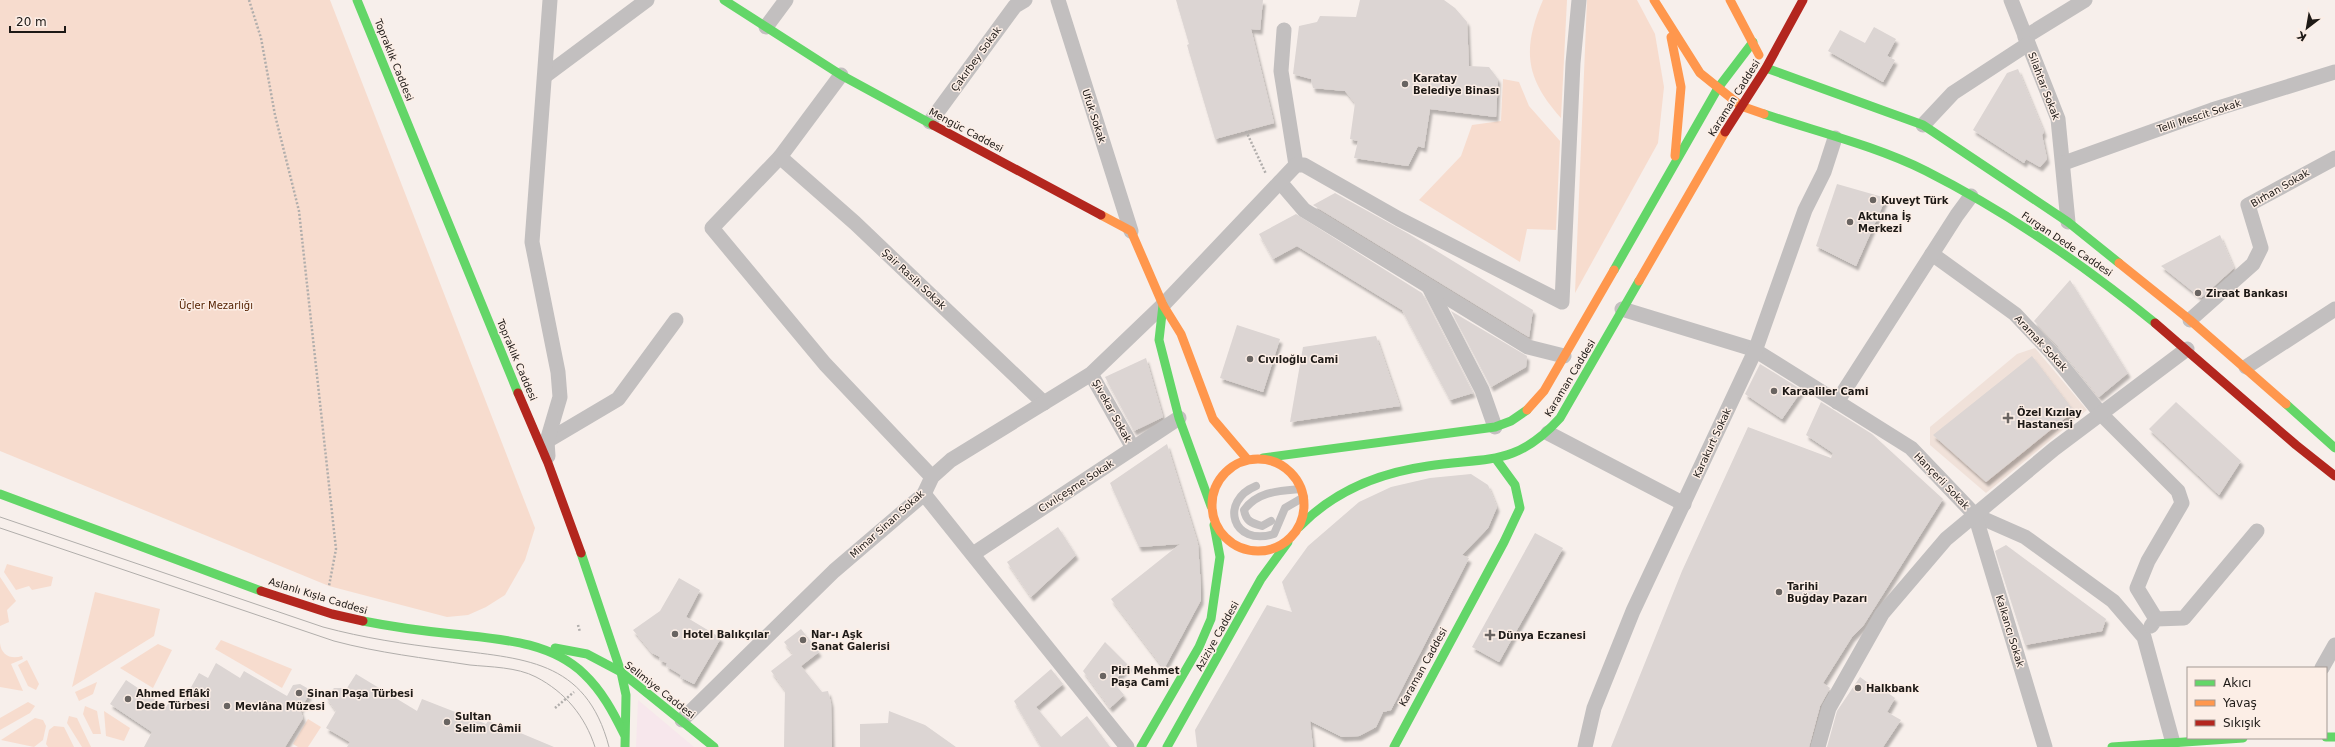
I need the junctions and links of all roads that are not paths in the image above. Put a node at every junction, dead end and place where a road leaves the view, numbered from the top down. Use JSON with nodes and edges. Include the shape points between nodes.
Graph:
{"nodes":[{"id":1,"x":358,"y":0,"type":"edge"},
{"id":2,"x":550,"y":0,"type":"edge"},
{"id":3,"x":647,"y":0,"type":"edge"},
{"id":4,"x":724,"y":0,"type":"edge"},
{"id":5,"x":786,"y":0,"type":"edge"},
{"id":6,"x":1025,"y":0,"type":"edge"},
{"id":7,"x":1058,"y":0,"type":"edge"},
{"id":8,"x":1579,"y":0,"type":"edge"},
{"id":9,"x":1654,"y":0,"type":"edge"},
{"id":10,"x":1730,"y":0,"type":"edge"},
{"id":11,"x":1803,"y":0,"type":"edge"},
{"id":12,"x":2011,"y":0,"type":"edge"},
{"id":13,"x":2084,"y":0,"type":"edge"},
{"id":14,"x":1667,"y":21,"type":"junction"},
{"id":15,"x":766,"y":27,"type":"junction"},
{"id":16,"x":1284,"y":30,"type":"dead end"},
{"id":17,"x":2026,"y":41,"type":"junction"},
{"id":18,"x":1753,"y":42,"type":"junction"},
{"id":19,"x":1766,"y":68,"type":"junction"},
{"id":20,"x":2335,"y":72,"type":"edge"},
{"id":21,"x":840,"y":75,"type":"junction"},
{"id":22,"x":545,"y":76,"type":"junction"},
{"id":23,"x":1718,"y":88,"type":"junction"},
{"id":24,"x":1741,"y":106,"type":"junction"},
{"id":25,"x":930,"y":122,"type":"junction"},
{"id":26,"x":1923,"y":125,"type":"junction"},
{"id":27,"x":1836,"y":138,"type":"junction"},
{"id":28,"x":780,"y":158,"type":"junction"},
{"id":29,"x":2335,"y":158,"type":"edge"},
{"id":30,"x":2064,"y":163,"type":"junction"},
{"id":31,"x":1296,"y":165,"type":"junction"},
{"id":32,"x":1673,"y":168,"type":"junction"},
{"id":33,"x":1277,"y":186,"type":"junction"},
{"id":34,"x":1971,"y":196,"type":"junction"},
{"id":35,"x":2068,"y":222,"type":"junction"},
{"id":36,"x":1131,"y":231,"type":"junction"},
{"id":37,"x":1932,"y":254,"type":"junction"},
{"id":38,"x":1428,"y":286,"type":"junction"},
{"id":39,"x":1163,"y":305,"type":"junction"},
{"id":40,"x":1622,"y":309,"type":"junction"},
{"id":41,"x":2335,"y":309,"type":"edge"},
{"id":42,"x":676,"y":320,"type":"dead end"},
{"id":43,"x":2190,"y":320,"type":"junction"},
{"id":44,"x":2187,"y":349,"type":"junction"},
{"id":45,"x":1755,"y":351,"type":"junction"},
{"id":46,"x":1564,"y":356,"type":"junction"},
{"id":47,"x":2246,"y":367,"type":"junction"},
{"id":48,"x":1091,"y":374,"type":"junction"},
{"id":49,"x":1837,"y":402,"type":"junction"},
{"id":50,"x":1044,"y":403,"type":"junction"},
{"id":51,"x":2101,"y":414,"type":"junction"},
{"id":52,"x":1179,"y":418,"type":"junction"},
{"id":53,"x":1495,"y":427,"type":"junction"},
{"id":54,"x":1548,"y":433,"type":"junction"},
{"id":55,"x":547,"y":440,"type":"junction"},
{"id":56,"x":1133,"y":448,"type":"junction"},
{"id":57,"x":2335,"y":448,"type":"edge"},
{"id":58,"x":1263,"y":458,"type":"junction"},
{"id":59,"x":1247,"y":459,"type":"junction"},
{"id":60,"x":1496,"y":459,"type":"junction"},
{"id":61,"x":548,"y":463,"type":"junction"},
{"id":62,"x":2335,"y":476,"type":"edge"},
{"id":63,"x":932,"y":477,"type":"junction"},
{"id":64,"x":1256,"y":486,"type":"dead end"},
{"id":65,"x":1302,"y":493,"type":"junction"},
{"id":66,"x":0,"y":494,"type":"edge"},
{"id":67,"x":924,"y":494,"type":"junction"},
{"id":68,"x":1684,"y":504,"type":"junction"},
{"id":69,"x":1211,"y":506,"type":"junction"},
{"id":70,"x":1975,"y":515,"type":"junction"},
{"id":71,"x":1271,"y":521,"type":"dead end"},
{"id":72,"x":1214,"y":522,"type":"junction"},
{"id":73,"x":1299,"y":526,"type":"junction"},
{"id":74,"x":2257,"y":531,"type":"dead end"},
{"id":75,"x":1290,"y":539,"type":"junction"},
{"id":76,"x":974,"y":554,"type":"junction"},
{"id":77,"x":2156,"y":618,"type":"junction"},
{"id":78,"x":2144,"y":637,"type":"junction"},
{"id":79,"x":518,"y":642,"type":"junction"},
{"id":80,"x":2335,"y":645,"type":"edge"},
{"id":81,"x":2323,"y":667,"type":"edge"},
{"id":82,"x":621,"y":672,"type":"junction"},
{"id":83,"x":682,"y":720,"type":"junction"},
{"id":84,"x":626,"y":737,"type":"junction"},
{"id":85,"x":2229,"y":739,"type":"edge"},
{"id":86,"x":2173,"y":743,"type":"junction"},
{"id":87,"x":625,"y":747,"type":"edge"},
{"id":88,"x":714,"y":747,"type":"edge"},
{"id":89,"x":1127,"y":747,"type":"edge"},
{"id":90,"x":1141,"y":747,"type":"edge"},
{"id":91,"x":1167,"y":747,"type":"edge"},
{"id":92,"x":1394,"y":747,"type":"edge"},
{"id":93,"x":1585,"y":747,"type":"edge"},
{"id":94,"x":1818,"y":747,"type":"edge"},
{"id":95,"x":2045,"y":747,"type":"edge"},
{"id":96,"x":2112,"y":747,"type":"edge"}],
"edges":[{"from":1,"to":61,"type":"main road","name":"Topraklık Caddesi","via":[[450,230]]},
{"from":2,"to":22,"type":"street"},
{"from":3,"to":22,"type":"street"},
{"from":4,"to":15,"type":"main road","name":"Mengüc Caddesi"},
{"from":5,"to":15,"type":"street"},
{"from":6,"to":25,"type":"street","name":"Çakırbey Sokak","via":[[1015,6]]},
{"from":7,"to":36,"type":"street","name":"Ufuk Sokak"},
{"from":8,"to":31,"type":"street","via":[[1573,63],[1562,302],[1399,220],[1304,165]]},
{"from":9,"to":14,"type":"main road","name":"Furgan Dede Caddesi"},
{"from":10,"to":18,"type":"main road"},
{"from":11,"to":19,"type":"main road","name":"Karaman Caddesi"},
{"from":12,"to":17,"type":"street","name":"Silahtar Sokak"},
{"from":13,"to":17,"type":"street"},
{"from":14,"to":23,"type":"main road","name":"Furgan Dede Caddesi","via":[[1700,73]]},
{"from":14,"to":32,"type":"main road","via":[[1681,87]]},
{"from":15,"to":21,"type":"main road","name":"Mengüc Caddesi"},
{"from":16,"to":31,"type":"street","via":[[1281,72]]},
{"from":17,"to":26,"type":"street","via":[[1953,94]]},
{"from":17,"to":30,"type":"street","name":"Silahtar Sokak","via":[[2058,119]]},
{"from":18,"to":19,"type":"main road"},
{"from":18,"to":23,"type":"main road","name":"Karaman Caddesi"},
{"from":19,"to":24,"type":"main road","name":"Karaman Caddesi"},
{"from":19,"to":26,"type":"main road","name":"Furgan Dede Caddesi"},
{"from":20,"to":30,"type":"street","name":"Telli Mescit Sokak","via":[[2212,110]]},
{"from":21,"to":25,"type":"main road","name":"Mengüc Caddesi"},
{"from":21,"to":28,"type":"street"},
{"from":22,"to":55,"type":"street","via":[[532,242],[558,372],[560,397]]},
{"from":23,"to":24,"type":"main road","name":"Furgan Dede Caddesi"},
{"from":23,"to":32,"type":"main road","name":"Karaman Caddesi"},
{"from":24,"to":27,"type":"main road","name":"Furgan Dede Caddesi"},
{"from":24,"to":40,"type":"main road","name":"Karaman Caddesi"},
{"from":25,"to":36,"type":"main road","name":"Mengüc Caddesi"},
{"from":26,"to":35,"type":"main road","name":"Furgan Dede Caddesi"},
{"from":27,"to":34,"type":"main road","name":"Furgan Dede Caddesi","via":[[1926,170]]},
{"from":27,"to":45,"type":"street","name":"Karakurt Sokak","via":[[1824,172],[1805,210]]},
{"from":28,"to":50,"type":"street","name":"Şair Rasih Sokak","via":[[855,223]]},
{"from":28,"to":63,"type":"street","via":[[712,228],[826,364]]},
{"from":29,"to":43,"type":"street","name":"Birhan Sokak","via":[[2248,205],[2261,248],[2253,264]]},
{"from":30,"to":35,"type":"street","name":"Silahtar Sokak"},
{"from":31,"to":33,"type":"street","name":"Mimar Sinan Sokak"},
{"from":32,"to":46,"type":"main road","name":"Karaman Caddesi"},
{"from":33,"to":38,"type":"street","via":[[1304,210]]},
{"from":33,"to":39,"type":"street","name":"Mimar Sinan Sokak"},
{"from":34,"to":37,"type":"street"},
{"from":34,"to":44,"type":"main road","name":"Furgan Dede Caddesi","via":[[2038,235],[2100,278]]},
{"from":35,"to":43,"type":"main road","name":"Furgan Dede Caddesi"},
{"from":36,"to":39,"type":"main road"},
{"from":37,"to":49,"type":"street"},
{"from":37,"to":51,"type":"street","name":"Aramak Sokak","via":[[2015,314],[2051,352]]},
{"from":38,"to":46,"type":"street","via":[[1528,347]]},
{"from":38,"to":53,"type":"street","via":[[1482,390]]},
{"from":39,"to":48,"type":"street","name":"Mimar Sinan Sokak"},
{"from":39,"to":52,"type":"main road","via":[[1159,340]]},
{"from":39,"to":59,"type":"main road","via":[[1181,334],[1213,419]]},
{"from":40,"to":45,"type":"street","name":"Hançerli Sokak"},
{"from":40,"to":54,"type":"main road","name":"Karaman Caddesi","via":[[1560,418]]},
{"from":41,"to":47,"type":"street"},
{"from":42,"to":55,"type":"street","via":[[618,399]]},
{"from":43,"to":47,"type":"main road","name":"Furgan Dede Caddesi"},
{"from":44,"to":51,"type":"street"},
{"from":44,"to":62,"type":"main road","name":"Furgan Dede Caddesi"},
{"from":45,"to":49,"type":"street","name":"Hançerli Sokak"},
{"from":45,"to":68,"type":"street","name":"Karakurt Sokak"},
{"from":46,"to":53,"type":"main road","name":"Karaman Caddesi","via":[[1532,407],[1516,420]]},
{"from":47,"to":57,"type":"main road","name":"Furgan Dede Caddesi"},
{"from":48,"to":50,"type":"street","name":"Mimar Sinan Sokak"},
{"from":48,"to":56,"type":"street","name":"Şivekar Sokak"},
{"from":49,"to":70,"type":"street","name":"Hançerli Sokak","via":[[1911,448]]},
{"from":50,"to":63,"type":"street","name":"Mimar Sinan Sokak","via":[[951,460]]},
{"from":51,"to":70,"type":"street","via":[[2054,449]]},
{"from":51,"to":77,"type":"street","name":"Aramak Sokak","via":[[2178,491],[2182,503],[2148,561],[2137,588]]},
{"from":52,"to":56,"type":"street","name":"Cıvılçeşme Sokak"},
{"from":52,"to":69,"type":"main road"},
{"from":53,"to":58,"type":"main road"},
{"from":54,"to":60,"type":"main road","name":"Karaman Caddesi","via":[[1527,448]]},
{"from":54,"to":68,"type":"street"},
{"from":55,"to":61,"type":"street"},
{"from":56,"to":76,"type":"street","name":"Cıvılçeşme Sokak"},
{"from":58,"to":59,"type":"main road"},
{"from":58,"to":65,"type":"main road","via":[[1278,463],[1290,471]]},
{"from":59,"to":69,"type":"main road","via":[[1232,466],[1220,476],[1213,490]]},
{"from":60,"to":73,"type":"main road","via":[[1428,466],[1375,478],[1324,502]]},
{"from":60,"to":92,"type":"main road","name":"Karaman Caddesi","via":[[1515,485],[1520,508]]},
{"from":61,"to":82,"type":"main road","name":"Topraklık Caddesi"},
{"from":63,"to":67,"type":"street","name":"Mimar Sinan Sokak"},
{"from":64,"to":65,"type":"lane","via":[[1244,491],[1237,501],[1234,514],[1237,526],[1246,534],[1260,538],[1274,534],[1285,508]]},
{"from":65,"to":71,"type":"lane","via":[[1269,492],[1251,501],[1244,510],[1246,518],[1252,523],[1262,526]]},
{"from":65,"to":73,"type":"main road","via":[[1304,512]]},
{"from":66,"to":79,"type":"main road","name":"Aslanlı Kışla Caddesi","via":[[332,614],[400,628]]},
{"from":67,"to":76,"type":"street"},
{"from":67,"to":83,"type":"street","name":"Mimar Sinan Sokak","via":[[834,571]]},
{"from":68,"to":93,"type":"street","name":"Karakurt Sokak","via":[[1633,611],[1594,708]]},
{"from":69,"to":72,"type":"main road"},
{"from":70,"to":78,"type":"street","name":"Hançerli Sokak","via":[[2025,537],[2113,601]]},
{"from":70,"to":94,"type":"street","via":[[1946,539],[1882,614],[1829,708]]},
{"from":70,"to":95,"type":"street","name":"Kalkancı Sokak"},
{"from":72,"to":75,"type":"main road","via":[[1222,536],[1234,546],[1249,551],[1264,551],[1278,547]]},
{"from":72,"to":90,"type":"main road","name":"Aziziye Caddesi","via":[[1220,557],[1211,619],[1199,648]]},
{"from":73,"to":75,"type":"main road"},
{"from":74,"to":77,"type":"street","via":[[2184,618]]},
{"from":75,"to":91,"type":"main road","name":"Aziziye Caddesi","via":[[1261,579]]},
{"from":76,"to":89,"type":"street"},
{"from":77,"to":78,"type":"street"},
{"from":78,"to":86,"type":"street","name":"Hançerli Sokak"},
{"from":79,"to":82,"type":"main road","name":"Selimiye Caddesi","via":[[588,654]]},
{"from":79,"to":84,"type":"main road","name":"Aslanlı Kışla Caddesi","via":[[562,658],[591,679]]},
{"from":80,"to":81,"type":"street"},
{"from":82,"to":83,"type":"main road","name":"Selimiye Caddesi"},
{"from":82,"to":84,"type":"main road","name":"Topraklık Caddesi","via":[[626,695]]},
{"from":83,"to":88,"type":"main road","name":"Selimiye Caddesi"},
{"from":84,"to":87,"type":"main road","name":"Topraklık Caddesi"},
{"from":85,"to":86,"type":"main road"},
{"from":86,"to":96,"type":"main road"}]}
